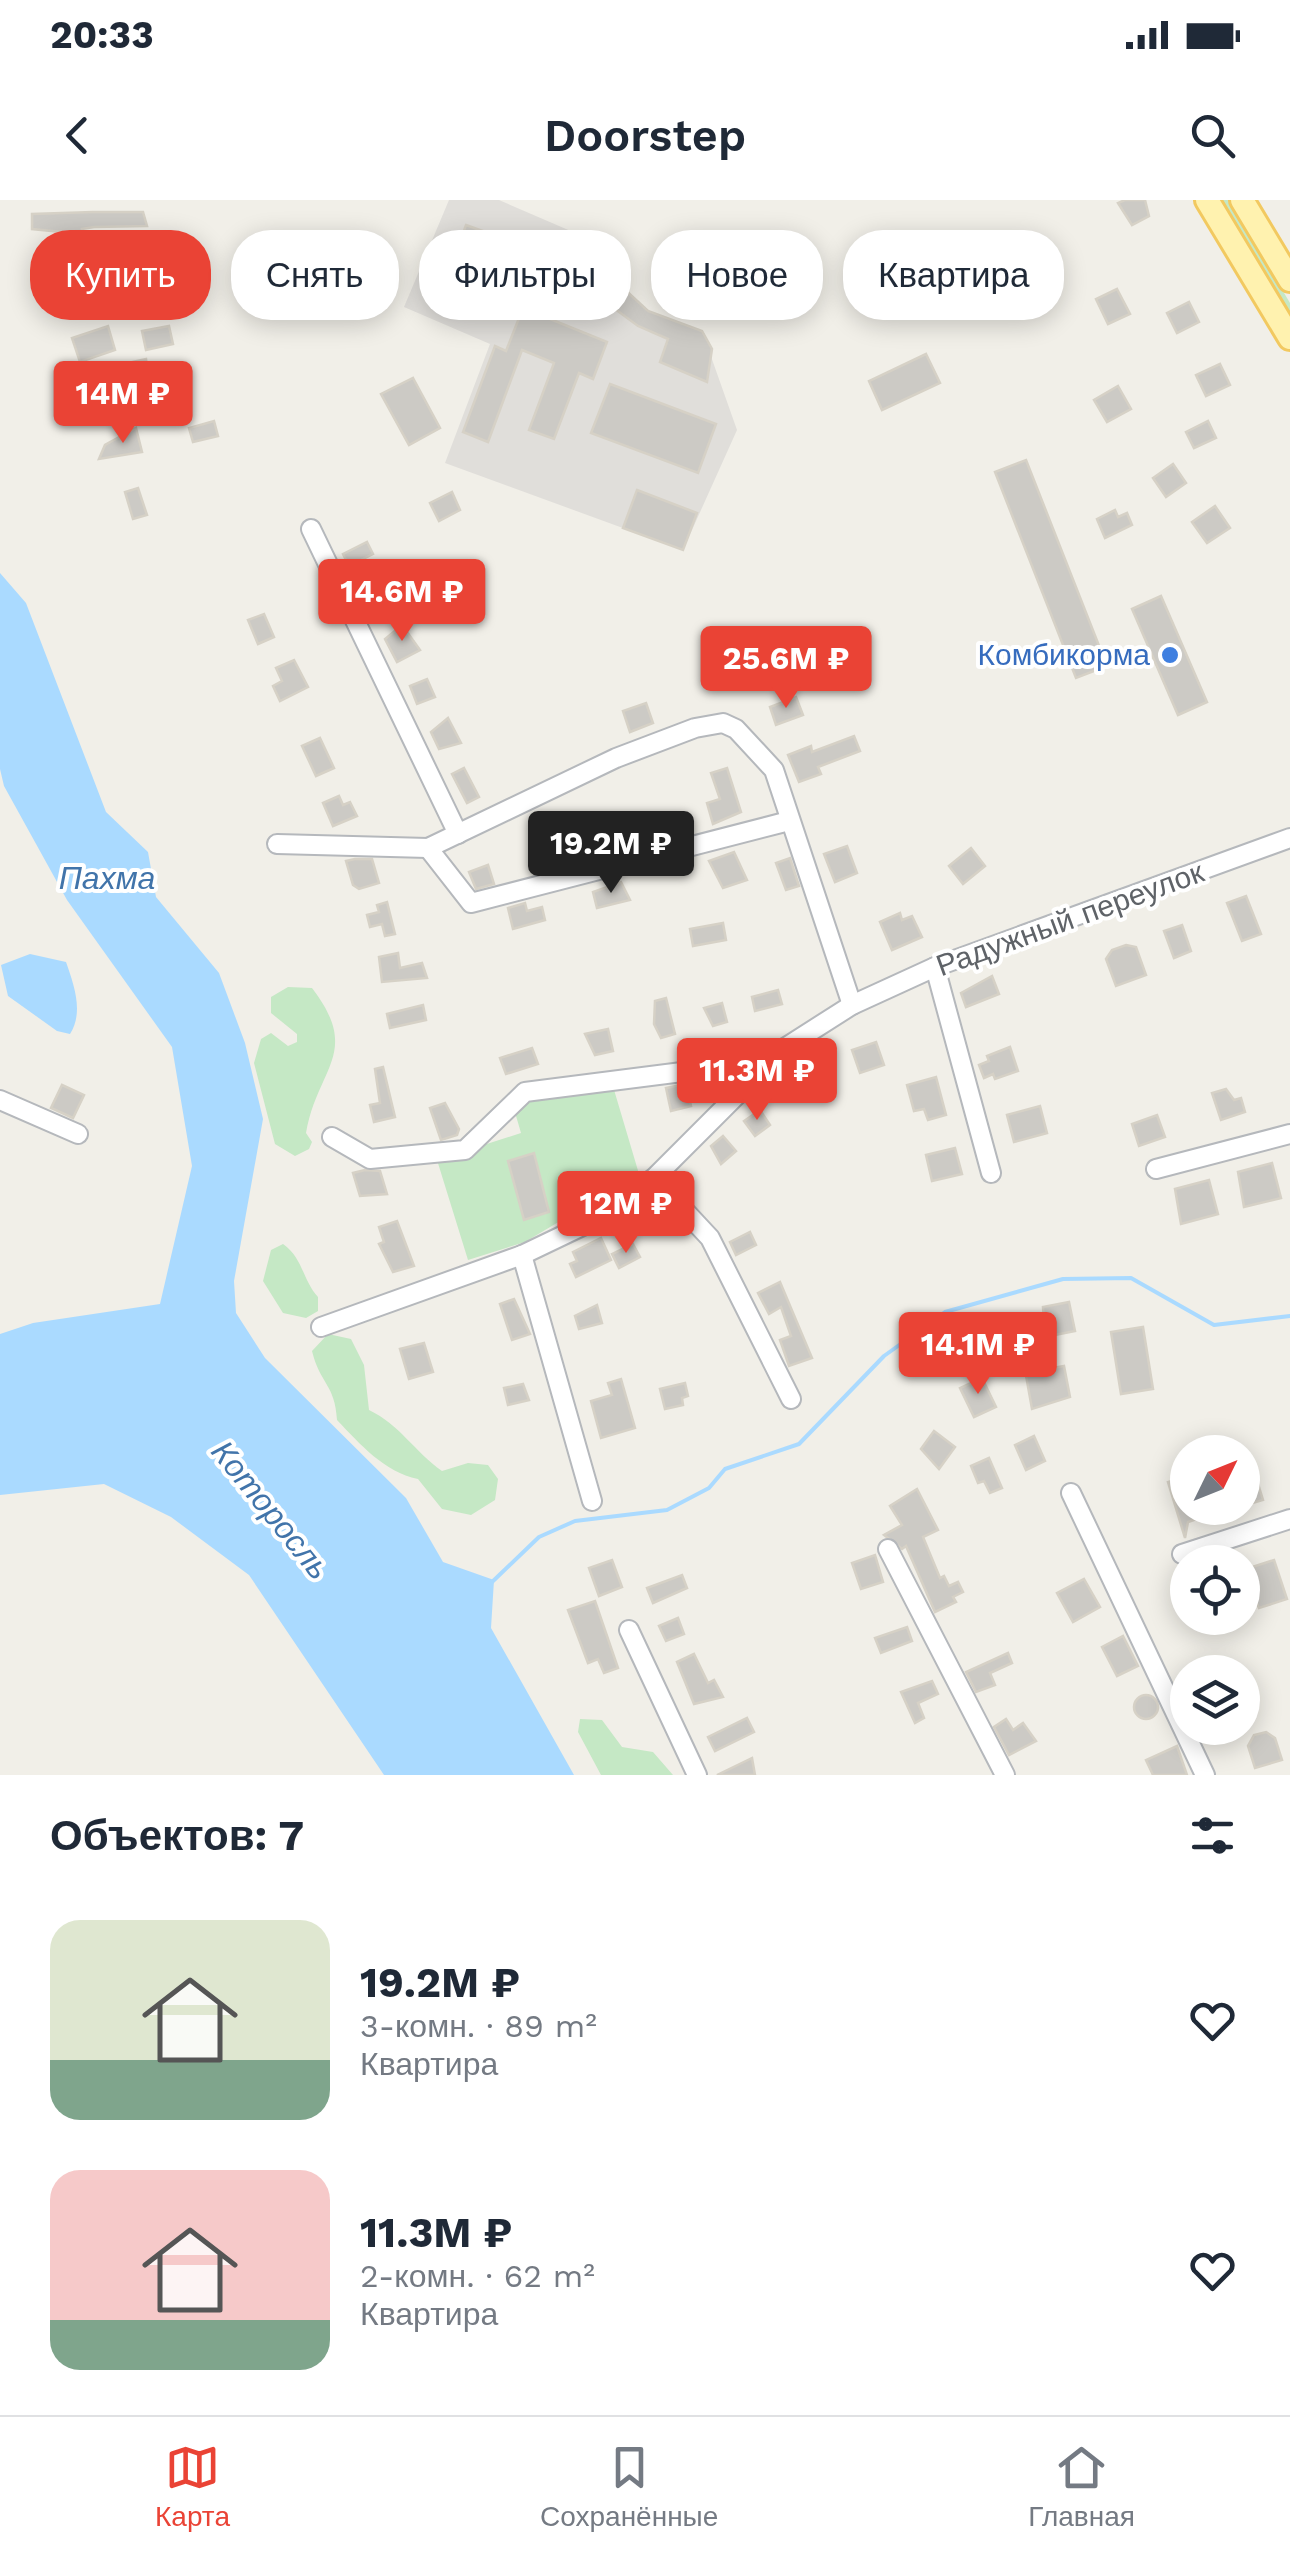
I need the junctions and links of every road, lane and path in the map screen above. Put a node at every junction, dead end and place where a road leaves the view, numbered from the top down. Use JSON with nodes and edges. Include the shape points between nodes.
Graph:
{"nodes":[{"id":1,"x":1207,"y":200,"type":"edge"},
{"id":2,"x":1242,"y":200,"type":"edge"},
{"id":3,"x":1290,"y":280,"type":"edge"},
{"id":4,"x":1290,"y":338,"type":"edge"},
{"id":5,"x":311,"y":529,"type":"dead end"},
{"id":6,"x":789,"y":821,"type":"junction"},
{"id":7,"x":458,"y":834,"type":"junction"},
{"id":8,"x":1290,"y":838,"type":"edge"},
{"id":9,"x":277,"y":844,"type":"dead end"},
{"id":10,"x":428,"y":848,"type":"junction"},
{"id":11,"x":935,"y":967,"type":"junction"},
{"id":12,"x":852,"y":1005,"type":"junction"},
{"id":13,"x":757,"y":1073,"type":"junction"},
{"id":14,"x":0,"y":1100,"type":"edge"},
{"id":15,"x":78,"y":1134,"type":"dead end"},
{"id":16,"x":1290,"y":1134,"type":"edge"},
{"id":17,"x":332,"y":1137,"type":"dead end"},
{"id":18,"x":1156,"y":1169,"type":"dead end"},
{"id":19,"x":991,"y":1173,"type":"dead end"},
{"id":20,"x":654,"y":1178,"type":"junction"},
{"id":21,"x":522,"y":1255,"type":"junction"},
{"id":22,"x":320,"y":1327,"type":"dead end"},
{"id":23,"x":791,"y":1399,"type":"dead end"},
{"id":24,"x":1071,"y":1493,"type":"dead end"},
{"id":25,"x":592,"y":1501,"type":"dead end"},
{"id":26,"x":1290,"y":1519,"type":"edge"},
{"id":27,"x":1210,"y":1545,"type":"edge"},
{"id":28,"x":888,"y":1549,"type":"dead end"},
{"id":29,"x":628,"y":1630,"type":"dead end"},
{"id":30,"x":696,"y":1775,"type":"edge"},
{"id":31,"x":1005,"y":1775,"type":"edge"},
{"id":32,"x":1205,"y":1775,"type":"edge"}],
"edges":[{"from":1,"to":4,"type":"main road"},
{"from":2,"to":3,"type":"main road"},
{"from":5,"to":7,"type":"street"},
{"from":6,"to":7,"type":"street","via":[[774,770],[736,728],[723,723],[616,758]]},
{"from":6,"to":10,"type":"street","via":[[472,903]]},
{"from":6,"to":12,"type":"street"},
{"from":7,"to":10,"type":"street"},
{"from":8,"to":11,"type":"street","name":"Радужный переулок"},
{"from":9,"to":10,"type":"street"},
{"from":11,"to":12,"type":"street","name":"Радужный переулок"},
{"from":11,"to":19,"type":"street"},
{"from":12,"to":13,"type":"street","name":"Радужный переулок","via":[[812,1027]]},
{"from":13,"to":17,"type":"street","via":[[737,1065],[525,1092],[464,1150],[370,1159]]},
{"from":13,"to":20,"type":"street","name":"Радужный переулок"},
{"from":14,"to":15,"type":"street"},
{"from":16,"to":18,"type":"street"},
{"from":20,"to":21,"type":"street","name":"Радужный переулок","via":[[593,1222]]},
{"from":20,"to":23,"type":"street","via":[[710,1238]]},
{"from":21,"to":22,"type":"street","name":"Радужный переулок"},
{"from":21,"to":25,"type":"street"},
{"from":24,"to":32,"type":"street"},
{"from":26,"to":27,"type":"street"},
{"from":28,"to":31,"type":"street"},
{"from":29,"to":30,"type":"street"}]}
